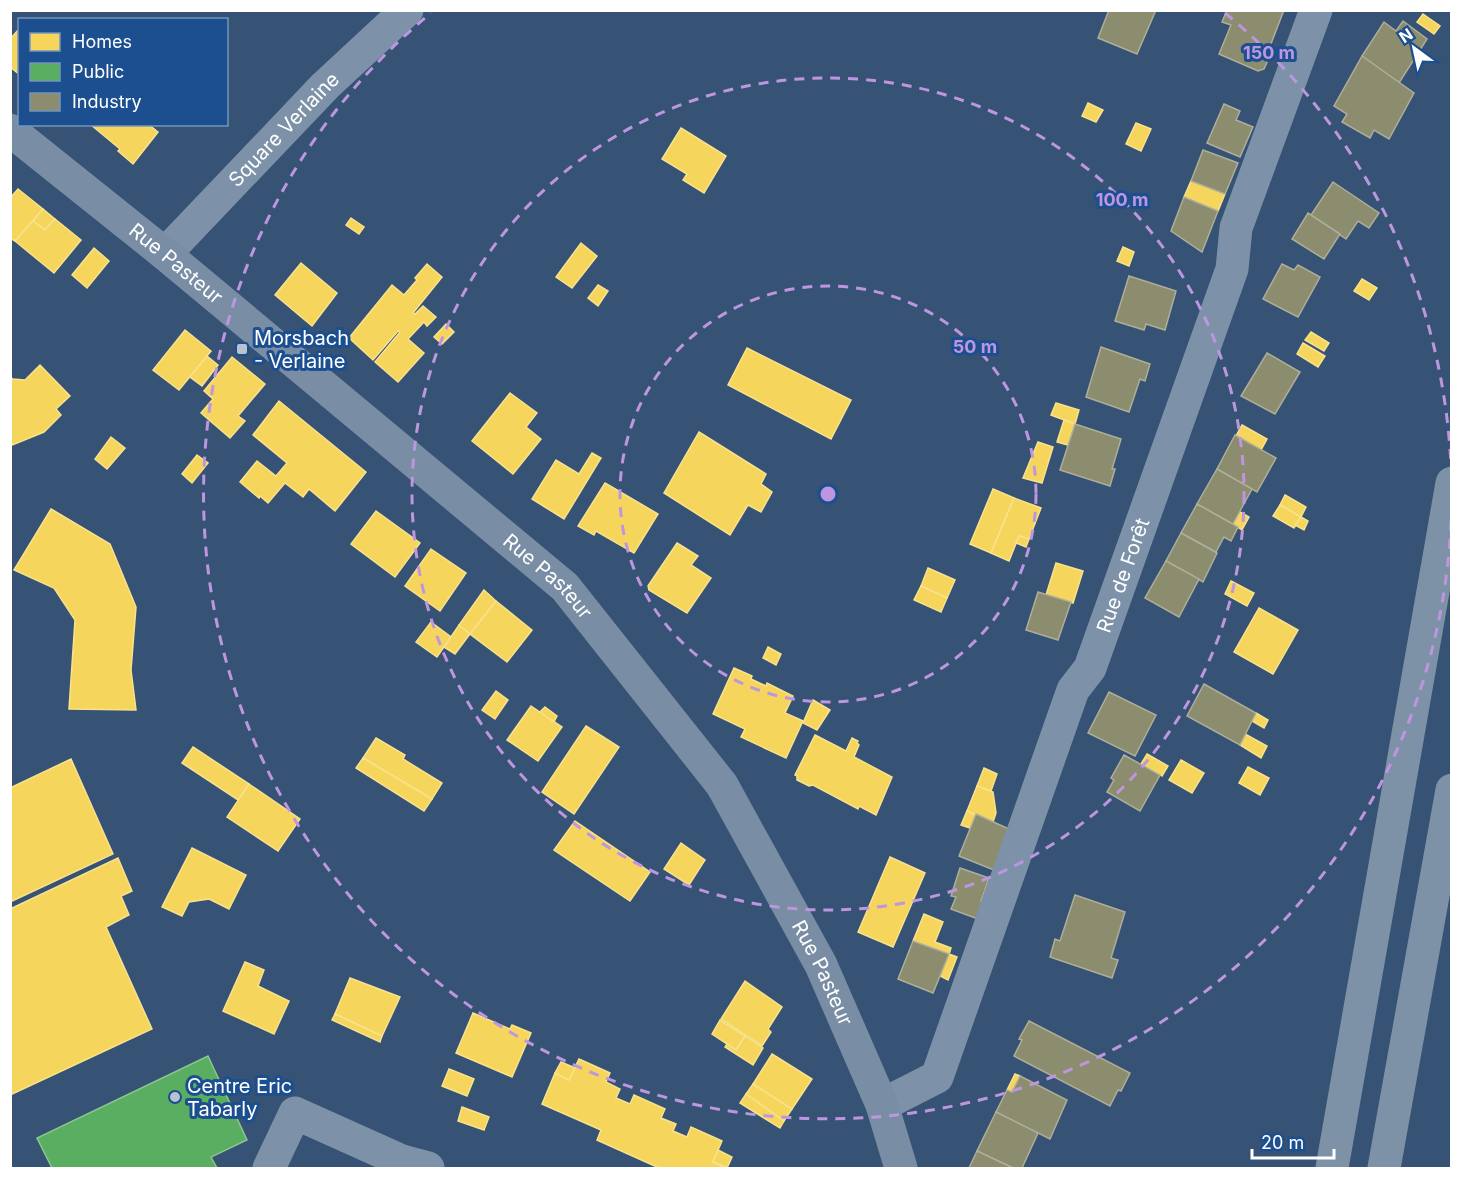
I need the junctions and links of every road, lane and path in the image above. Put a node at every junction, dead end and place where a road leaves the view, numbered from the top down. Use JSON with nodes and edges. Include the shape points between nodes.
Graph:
{"nodes":[{"id":1,"x":407,"y":10,"type":"edge"},
{"id":2,"x":1316,"y":10,"type":"edge"},
{"id":3,"x":10,"y":130,"type":"edge"},
{"id":4,"x":165,"y":254,"type":"junction"},
{"id":5,"x":1452,"y":483,"type":"edge"},
{"id":6,"x":1452,"y":790,"type":"edge"},
{"id":7,"x":882,"y":1105,"type":"junction"},
{"id":8,"x":269,"y":1168,"type":"edge"},
{"id":9,"x":428,"y":1168,"type":"edge"},
{"id":10,"x":901,"y":1168,"type":"edge"},
{"id":11,"x":1332,"y":1168,"type":"edge"},
{"id":12,"x":1384,"y":1168,"type":"edge"}],
"edges":[{"from":1,"to":4,"type":"street","name":"Square Verlaine","via":[[325,86]]},
{"from":2,"to":7,"type":"street","name":"Rue de Forêt","via":[[1236,228],[1232,269],[1128,563],[1090,668],[1073,690],[937,1077]]},
{"from":3,"to":4,"type":"main road","name":"Rue Pasteur"},
{"from":4,"to":7,"type":"main road","name":"Rue Pasteur","via":[[565,587],[723,785],[821,965]]},
{"from":5,"to":11,"type":"highway"},
{"from":6,"to":12,"type":"highway"},
{"from":7,"to":10,"type":"main road","name":"Rue Pasteur"},
{"from":8,"to":9,"type":"street","via":[[295,1113],[402,1161]]}]}
